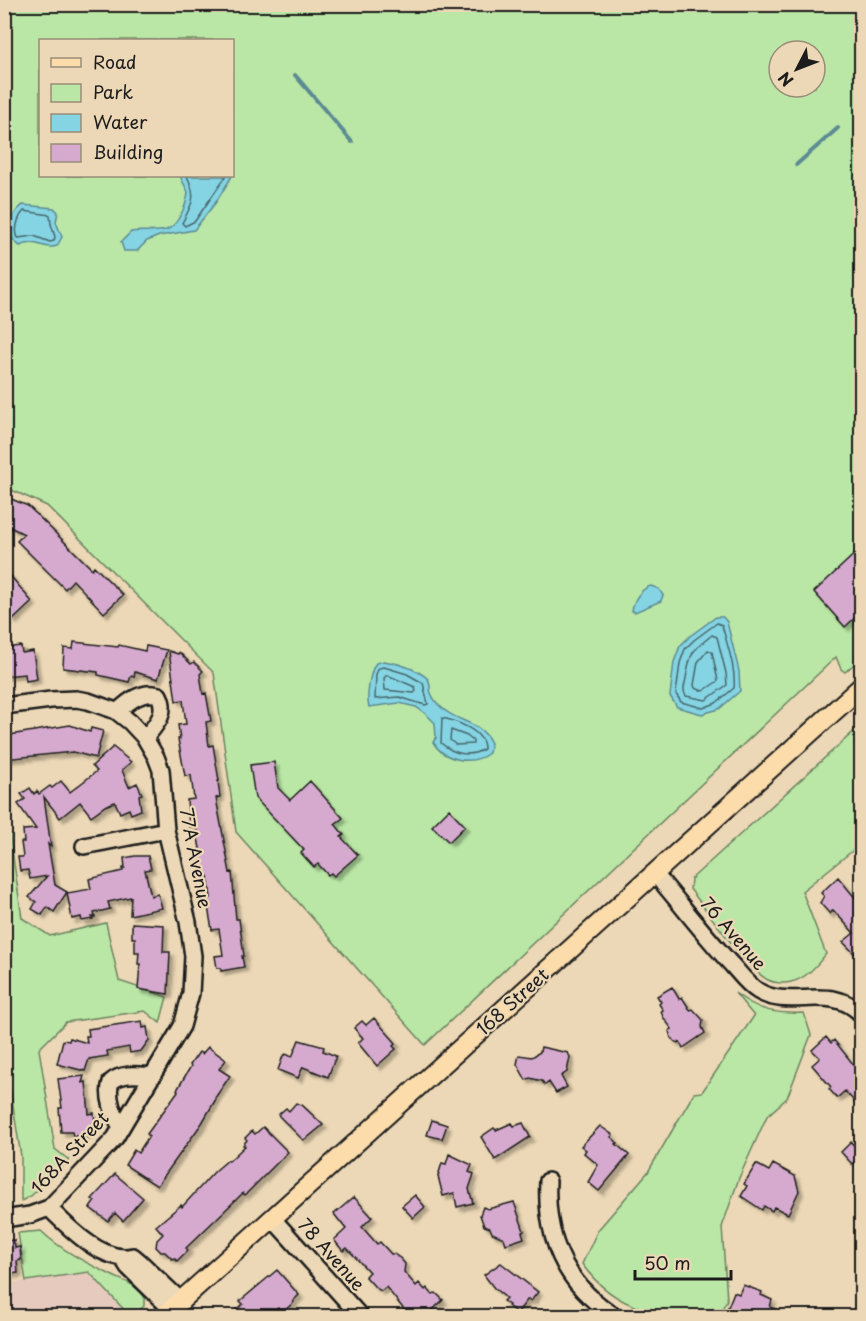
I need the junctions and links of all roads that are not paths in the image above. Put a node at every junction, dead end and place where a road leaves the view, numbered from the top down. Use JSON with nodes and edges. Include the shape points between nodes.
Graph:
{"nodes":[{"id":1,"x":861,"y":686,"type":"edge"},
{"id":2,"x":4,"y":706,"type":"edge"},
{"id":3,"x":117,"y":712,"type":"junction"},
{"id":4,"x":145,"y":738,"type":"junction"},
{"id":5,"x":166,"y":830,"type":"junction"},
{"id":6,"x":84,"y":846,"type":"dead end"},
{"id":7,"x":655,"y":874,"type":"junction"},
{"id":8,"x":861,"y":1015,"type":"edge"},
{"id":9,"x":182,"y":1026,"type":"joint"},
{"id":10,"x":153,"y":1076,"type":"junction"},
{"id":11,"x":121,"y":1128,"type":"junction"},
{"id":12,"x":548,"y":1181,"type":"dead end"},
{"id":13,"x":49,"y":1208,"type":"junction"},
{"id":14,"x":273,"y":1219,"type":"junction"},
{"id":15,"x":4,"y":1220,"type":"edge"},
{"id":16,"x":172,"y":1310,"type":"edge"},
{"id":17,"x":360,"y":1317,"type":"edge"},
{"id":18,"x":615,"y":1317,"type":"edge"}],
"edges":[{"from":1,"to":7,"type":"main road","name":"168 Street"},
{"from":2,"to":3,"type":"street","via":[[76,699]]},
{"from":3,"to":4,"type":"street","name":"77A Avenue"},
{"from":3,"to":4,"type":"street","via":[[137,697],[159,695],[162,715]]},
{"from":4,"to":5,"type":"street","name":"77A Avenue","via":[[161,771]]},
{"from":5,"to":6,"type":"street"},
{"from":5,"to":9,"type":"street","name":"77A Avenue","via":[[193,950],[190,993]]},
{"from":7,"to":8,"type":"street","name":"76 Avenue","via":[[758,991],[768,996],[837,999]]},
{"from":7,"to":14,"type":"main road","name":"168 Street"},
{"from":9,"to":10,"type":"street","name":"168A Street"},
{"from":10,"to":11,"type":"street","name":"168A Street"},
{"from":10,"to":11,"type":"street","via":[[136,1074],[111,1082],[113,1110]]},
{"from":11,"to":13,"type":"street","name":"168A Street"},
{"from":12,"to":18,"type":"street","via":[[550,1223],[564,1263],[590,1299]]},
{"from":13,"to":15,"type":"street","name":"168A Street"},
{"from":13,"to":16,"type":"street","via":[[86,1242],[123,1259]]},
{"from":14,"to":16,"type":"main road","name":"168 Street"},
{"from":14,"to":17,"type":"street","name":"78 Avenue"}]}
